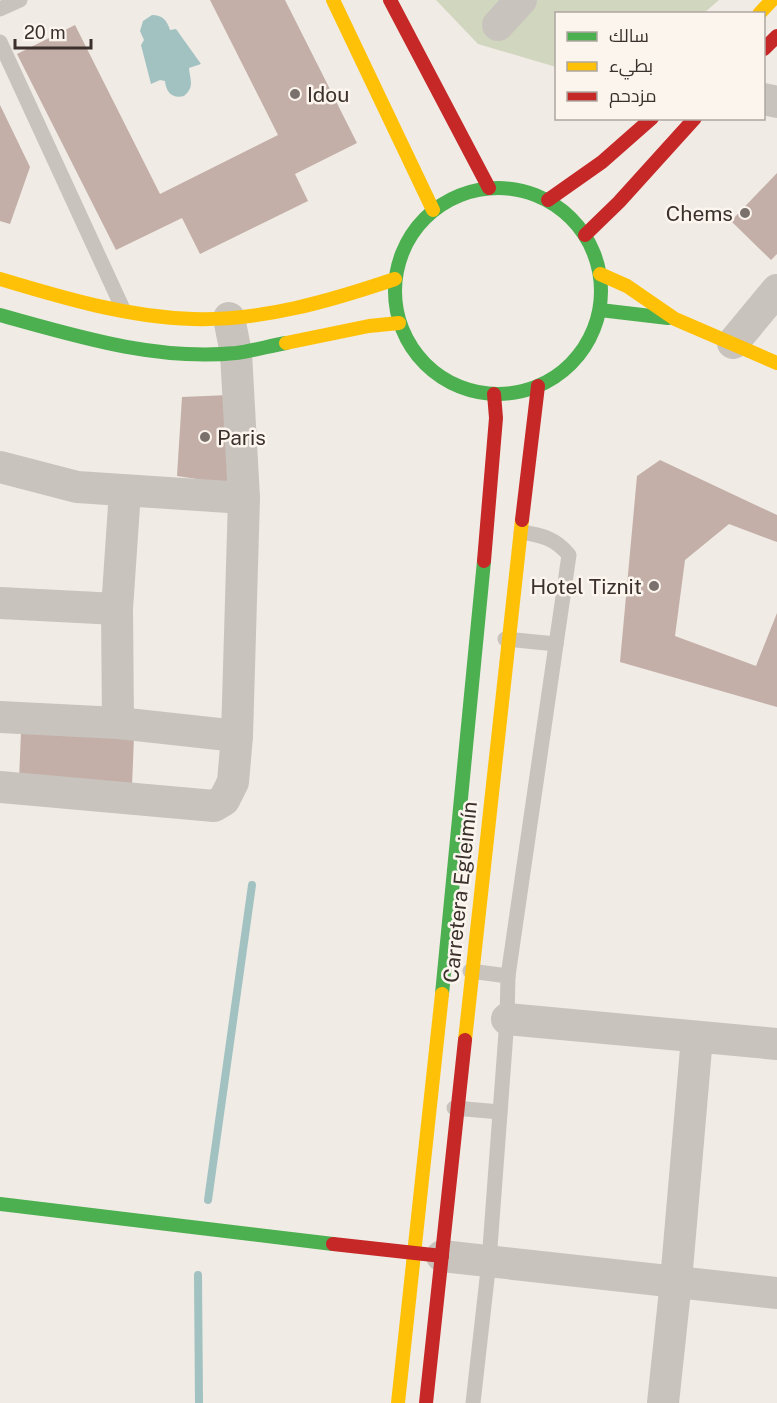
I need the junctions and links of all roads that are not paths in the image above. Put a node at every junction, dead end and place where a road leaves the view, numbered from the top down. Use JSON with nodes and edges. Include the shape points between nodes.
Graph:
{"nodes":[{"id":1,"x":20,"y":0,"type":"edge"},
{"id":2,"x":333,"y":0,"type":"edge"},
{"id":3,"x":390,"y":0,"type":"edge"},
{"id":4,"x":521,"y":0,"type":"edge"},
{"id":5,"x":772,"y":0,"type":"edge"},
{"id":6,"x":0,"y":9,"type":"edge"},
{"id":7,"x":761,"y":12,"type":"edge"},
{"id":8,"x":498,"y":26,"type":"dead end"},
{"id":9,"x":777,"y":36,"type":"edge"},
{"id":10,"x":0,"y":42,"type":"edge"},
{"id":11,"x":765,"y":48,"type":"edge"},
{"id":12,"x":650,"y":120,"type":"edge"},
{"id":13,"x":693,"y":120,"type":"edge"},
{"id":14,"x":489,"y":188,"type":"junction"},
{"id":15,"x":548,"y":201,"type":"junction"},
{"id":16,"x":433,"y":210,"type":"junction"},
{"id":17,"x":585,"y":235,"type":"junction"},
{"id":18,"x":600,"y":274,"type":"junction"},
{"id":19,"x":0,"y":279,"type":"edge"},
{"id":20,"x":395,"y":279,"type":"junction"},
{"id":21,"x":777,"y":290,"type":"edge"},
{"id":22,"x":600,"y":310,"type":"junction"},
{"id":23,"x":124,"y":311,"type":"junction"},
{"id":24,"x":0,"y":315,"type":"edge"},
{"id":25,"x":229,"y":318,"type":"junction"},
{"id":26,"x":675,"y":319,"type":"junction"},
{"id":27,"x":399,"y":323,"type":"junction"},
{"id":28,"x":733,"y":343,"type":"junction"},
{"id":29,"x":236,"y":353,"type":"junction"},
{"id":30,"x":777,"y":363,"type":"edge"},
{"id":31,"x":538,"y":386,"type":"junction"},
{"id":32,"x":495,"y":394,"type":"junction"},
{"id":33,"x":0,"y":467,"type":"edge"},
{"id":34,"x":125,"y":491,"type":"junction"},
{"id":35,"x":244,"y":498,"type":"junction"},
{"id":36,"x":521,"y":532,"type":"junction"},
{"id":37,"x":0,"y":603,"type":"edge"},
{"id":38,"x":117,"y":609,"type":"junction"},
{"id":39,"x":478,"y":635,"type":"junction"},
{"id":40,"x":509,"y":640,"type":"junction"},
{"id":41,"x":556,"y":644,"type":"junction"},
{"id":42,"x":0,"y":717,"type":"edge"},
{"id":43,"x":117,"y":723,"type":"junction"},
{"id":44,"x":237,"y":736,"type":"junction"},
{"id":45,"x":0,"y":787,"type":"edge"},
{"id":46,"x":445,"y":969,"type":"junction"},
{"id":47,"x":472,"y":971,"type":"junction"},
{"id":48,"x":508,"y":976,"type":"junction"},
{"id":49,"x":507,"y":1019,"type":"junction"},
{"id":50,"x":697,"y":1037,"type":"junction"},
{"id":51,"x":777,"y":1044,"type":"edge"},
{"id":52,"x":430,"y":1106,"type":"junction"},
{"id":53,"x":458,"y":1108,"type":"junction"},
{"id":54,"x":500,"y":1112,"type":"junction"},
{"id":55,"x":421,"y":1193,"type":"junction"},
{"id":56,"x":448,"y":1196,"type":"junction"},
{"id":57,"x":0,"y":1204,"type":"edge"},
{"id":58,"x":428,"y":1255,"type":"junction"},
{"id":59,"x":489,"y":1262,"type":"junction"},
{"id":60,"x":676,"y":1281,"type":"junction"},
{"id":61,"x":777,"y":1293,"type":"edge"},
{"id":62,"x":398,"y":1403,"type":"edge"},
{"id":63,"x":426,"y":1403,"type":"edge"},
{"id":64,"x":472,"y":1403,"type":"edge"},
{"id":65,"x":663,"y":1403,"type":"edge"}],
"edges":[{"from":1,"to":6,"type":"lane"},
{"from":2,"to":16,"type":"main road"},
{"from":3,"to":14,"type":"main road"},
{"from":4,"to":8,"type":"street"},
{"from":5,"to":7,"type":"main road"},
{"from":9,"to":11,"type":"main road"},
{"from":10,"to":23,"type":"lane"},
{"from":12,"to":15,"type":"main road","via":[[584,177]]},
{"from":13,"to":17,"type":"main road"},
{"from":14,"to":15,"type":"main road","via":[[520,190]]},
{"from":14,"to":16,"type":"main road","via":[[459,195]]},
{"from":15,"to":17,"type":"main road","via":[[569,216]]},
{"from":16,"to":20,"type":"main road","via":[[414,230],[401,253]]},
{"from":17,"to":18,"type":"main road"},
{"from":18,"to":22,"type":"main road"},
{"from":18,"to":26,"type":"main road","via":[[627,286]]},
{"from":19,"to":23,"type":"main road"},
{"from":20,"to":25,"type":"main road","via":[[353,294]]},
{"from":20,"to":27,"type":"main road"},
{"from":21,"to":28,"type":"street"},
{"from":22,"to":26,"type":"main road"},
{"from":22,"to":31,"type":"main road","via":[[592,334],[578,356]]},
{"from":23,"to":25,"type":"main road","via":[[175,318]]},
{"from":24,"to":29,"type":"main road","via":[[93,341],[148,350]]},
{"from":25,"to":29,"type":"street"},
{"from":26,"to":28,"type":"main road"},
{"from":27,"to":29,"type":"main road"},
{"from":27,"to":32,"type":"main road","via":[[406,339],[429,368],[459,386]]},
{"from":28,"to":30,"type":"main road"},
{"from":29,"to":35,"type":"street"},
{"from":31,"to":32,"type":"main road"},
{"from":31,"to":36,"type":"main road","name":"Carretera Egleimín"},
{"from":32,"to":39,"type":"main road","name":"Carretera Egleimín"},
{"from":33,"to":34,"type":"street","via":[[77,487]]},
{"from":34,"to":35,"type":"street"},
{"from":34,"to":38,"type":"street"},
{"from":35,"to":44,"type":"street"},
{"from":36,"to":40,"type":"main road","name":"Carretera Egleimín"},
{"from":36,"to":41,"type":"lane","via":[[545,535],[561,544],[569,555]]},
{"from":37,"to":38,"type":"street"},
{"from":38,"to":43,"type":"street"},
{"from":39,"to":40,"type":"lane"},
{"from":39,"to":46,"type":"main road","name":"Carretera Egleimín"},
{"from":40,"to":41,"type":"lane"},
{"from":40,"to":47,"type":"main road","name":"Carretera Egleimín"},
{"from":41,"to":48,"type":"lane"},
{"from":42,"to":43,"type":"street"},
{"from":43,"to":44,"type":"street"},
{"from":44,"to":45,"type":"street","via":[[233,782],[224,800],[214,806]]},
{"from":46,"to":47,"type":"lane"},
{"from":46,"to":52,"type":"main road","name":"Carretera Egleimín"},
{"from":47,"to":48,"type":"lane"},
{"from":47,"to":53,"type":"main road","name":"Carretera Egleimín"},
{"from":48,"to":49,"type":"lane"},
{"from":49,"to":50,"type":"street"},
{"from":49,"to":54,"type":"lane"},
{"from":50,"to":51,"type":"street"},
{"from":50,"to":60,"type":"street"},
{"from":52,"to":53,"type":"lane"},
{"from":52,"to":55,"type":"main road","name":"Carretera Egleimín"},
{"from":53,"to":54,"type":"lane"},
{"from":53,"to":56,"type":"main road","name":"Carretera Egleimín"},
{"from":54,"to":59,"type":"lane"},
{"from":55,"to":56,"type":"main road"},
{"from":55,"to":58,"type":"main road","name":"Carretera Egleimín"},
{"from":56,"to":58,"type":"main road","name":"Carretera Egleimín"},
{"from":57,"to":58,"type":"main road"},
{"from":58,"to":59,"type":"street"},
{"from":58,"to":62,"type":"main road","name":"Carretera Egleimín"},
{"from":58,"to":63,"type":"main road","name":"Carretera Egleimín"},
{"from":59,"to":60,"type":"street"},
{"from":59,"to":64,"type":"lane"},
{"from":60,"to":61,"type":"street"},
{"from":60,"to":65,"type":"street"}]}
